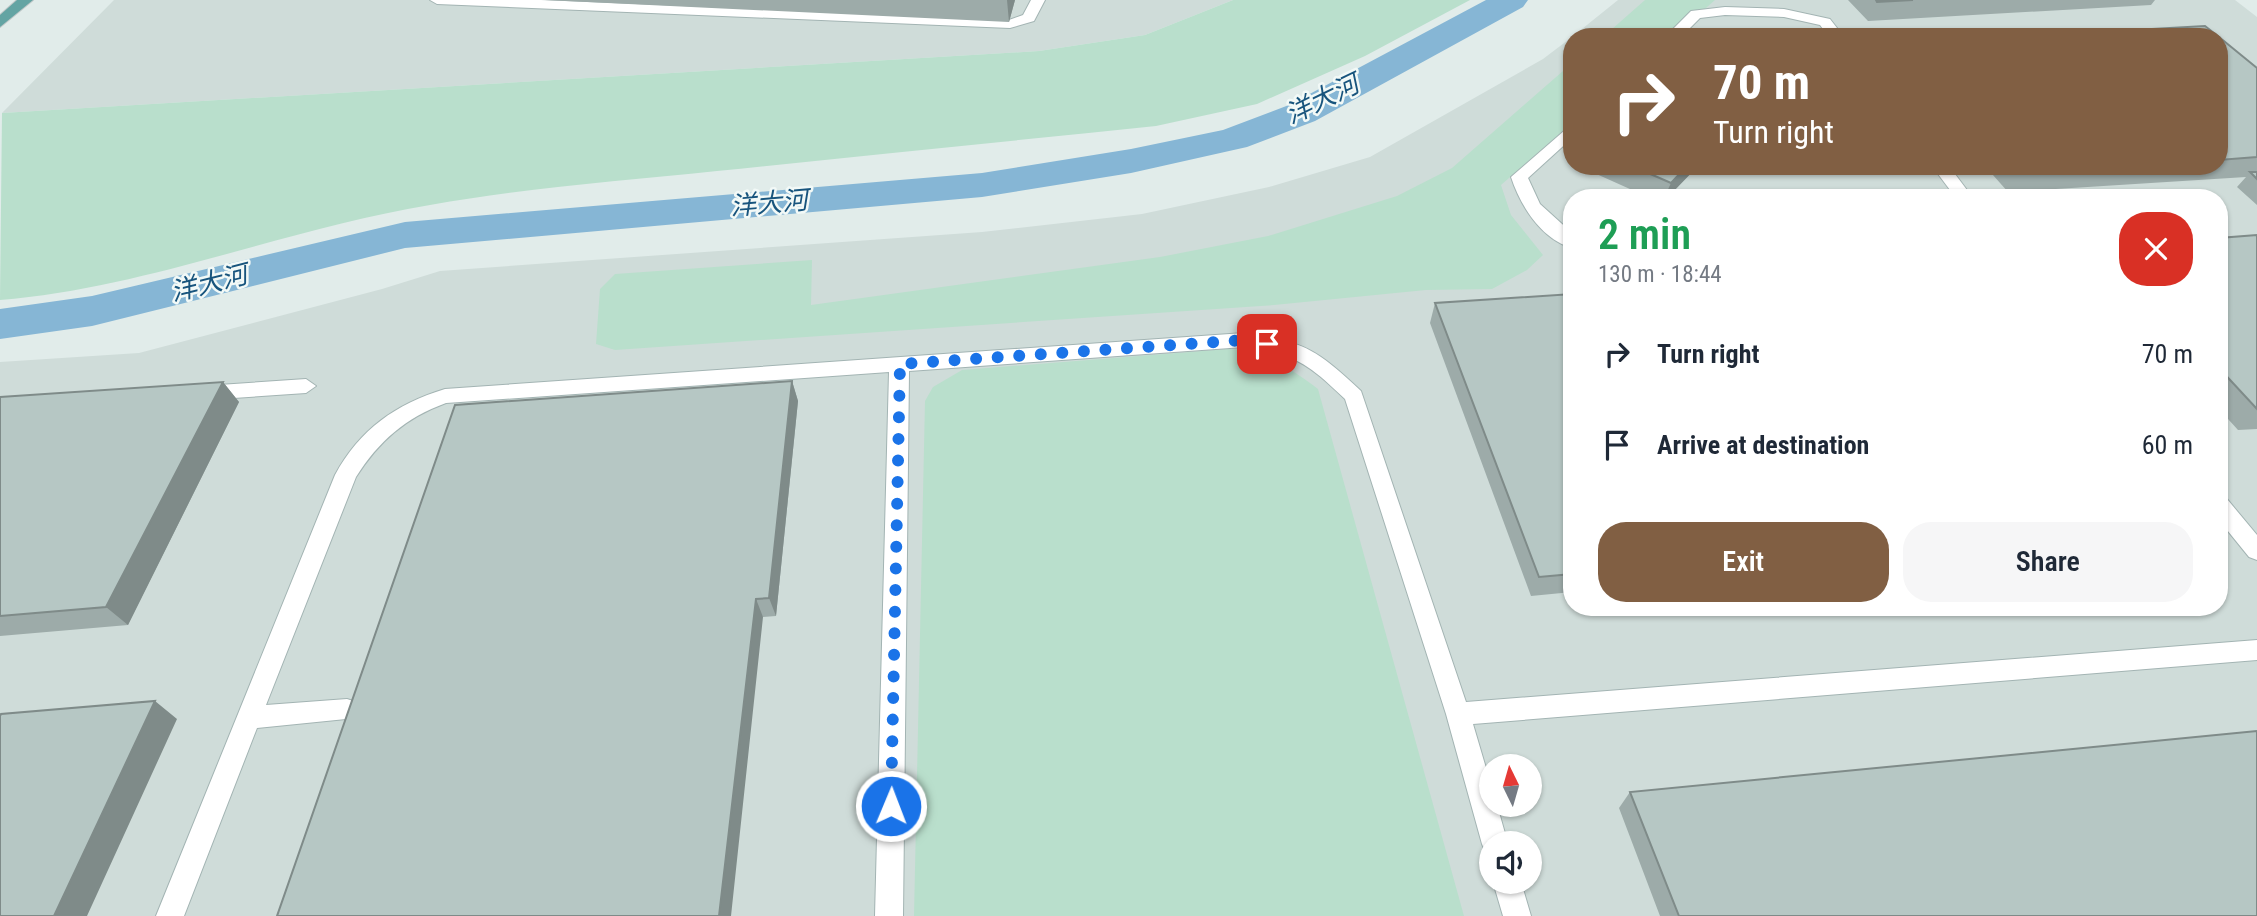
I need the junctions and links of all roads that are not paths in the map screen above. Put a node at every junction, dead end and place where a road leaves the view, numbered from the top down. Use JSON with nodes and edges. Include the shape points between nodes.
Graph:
{"nodes":[{"id":1,"x":26,"y":0,"type":"edge"},
{"id":2,"x":437,"y":0,"type":"edge"},
{"id":3,"x":1038,"y":0,"type":"edge"},
{"id":4,"x":0,"y":23,"type":"edge"},
{"id":5,"x":1681,"y":28,"type":"edge"},
{"id":6,"x":1830,"y":28,"type":"edge"},
{"id":7,"x":1563,"y":137,"type":"edge"},
{"id":8,"x":1947,"y":175,"type":"edge"},
{"id":9,"x":1958,"y":189,"type":"edge"},
{"id":10,"x":1563,"y":235,"type":"edge"},
{"id":11,"x":900,"y":364,"type":"junction"},
{"id":12,"x":306,"y":387,"type":"dead end"},
{"id":13,"x":181,"y":395,"type":"edge"},
{"id":14,"x":2228,"y":516,"type":"edge"},
{"id":15,"x":2257,"y":551,"type":"edge"},
{"id":16,"x":2257,"y":650,"type":"edge"},
{"id":17,"x":347,"y":710,"type":"edge"},
{"id":18,"x":1458,"y":714,"type":"junction"},
{"id":19,"x":248,"y":718,"type":"junction"},
{"id":20,"x":1491,"y":831,"type":"edge"},
{"id":21,"x":1511,"y":894,"type":"edge"},
{"id":22,"x":170,"y":916,"type":"edge"},
{"id":23,"x":889,"y":916,"type":"edge"},
{"id":24,"x":1517,"y":916,"type":"edge"}],
"edges":[{"from":1,"to":4,"type":"main road"},
{"from":2,"to":3,"type":"lane","via":[[1010,24],[1029,18]]},
{"from":5,"to":6,"type":"lane","via":[[1696,14],[1725,11],[1784,13],[1825,22]]},
{"from":7,"to":10,"type":"lane","via":[[1519,177],[1534,211]]},
{"from":8,"to":9,"type":"lane"},
{"from":11,"to":18,"type":"lane","via":[[1244,340],[1290,347],[1323,367],[1354,396]]},
{"from":11,"to":19,"type":"lane","via":[[445,396],[409,407],[366,442],[346,475]]},
{"from":11,"to":23,"type":"lane"},
{"from":12,"to":13,"type":"lane"},
{"from":14,"to":15,"type":"lane"},
{"from":16,"to":18,"type":"lane"},
{"from":17,"to":19,"type":"lane"},
{"from":18,"to":20,"type":"lane"},
{"from":19,"to":22,"type":"lane"},
{"from":21,"to":24,"type":"lane"}]}
